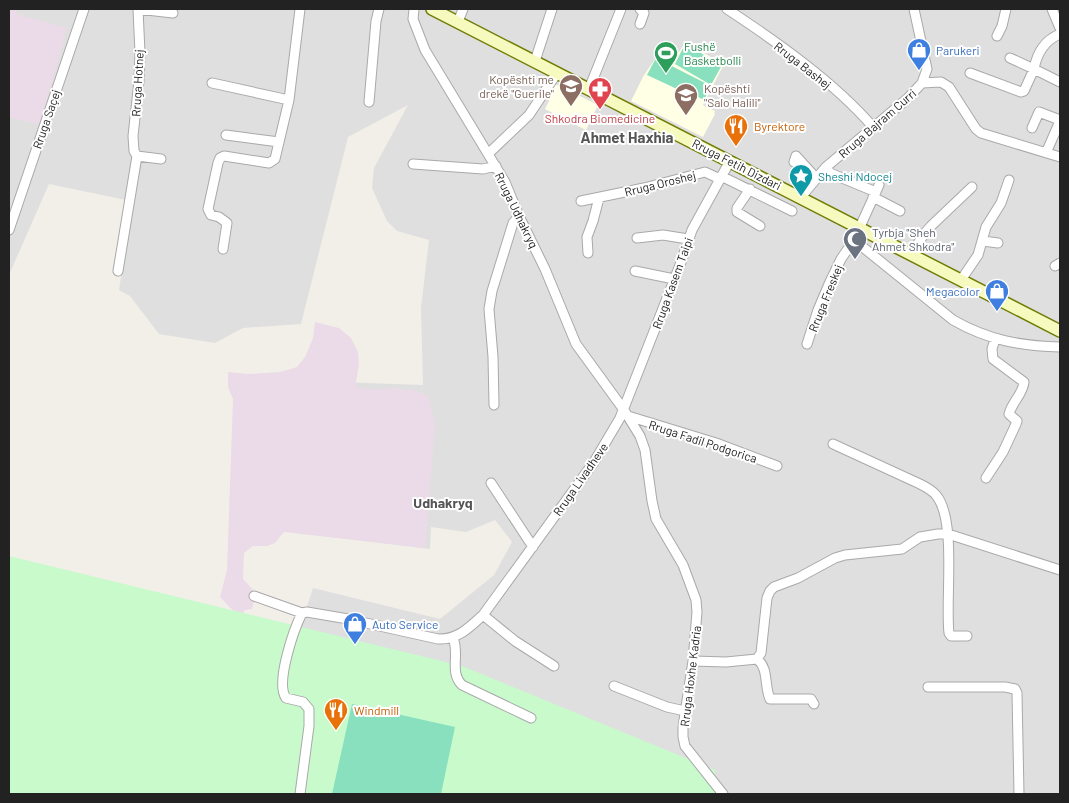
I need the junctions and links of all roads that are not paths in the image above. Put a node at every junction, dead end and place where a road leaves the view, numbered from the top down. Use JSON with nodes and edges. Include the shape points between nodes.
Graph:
{"nodes":[{"id":1,"x":84,"y":9,"type":"edge"},
{"id":2,"x":138,"y":9,"type":"edge"},
{"id":3,"x":300,"y":9,"type":"edge"},
{"id":4,"x":379,"y":9,"type":"edge"},
{"id":5,"x":414,"y":9,"type":"edge"},
{"id":6,"x":432,"y":9,"type":"edge"},
{"id":7,"x":463,"y":9,"type":"edge"},
{"id":8,"x":552,"y":9,"type":"edge"},
{"id":9,"x":621,"y":9,"type":"edge"},
{"id":10,"x":640,"y":9,"type":"edge"},
{"id":11,"x":727,"y":9,"type":"edge"},
{"id":12,"x":914,"y":9,"type":"edge"},
{"id":13,"x":1006,"y":9,"type":"edge"},
{"id":14,"x":1052,"y":9,"type":"edge"},
{"id":15,"x":173,"y":13,"type":"dead end"},
{"id":16,"x":458,"y":22,"type":"junction"},
{"id":17,"x":640,"y":24,"type":"dead end"},
{"id":18,"x":1060,"y":28,"type":"edge"},
{"id":19,"x":1060,"y":34,"type":"edge"},
{"id":20,"x":997,"y":36,"type":"dead end"},
{"id":21,"x":1010,"y":58,"type":"dead end"},
{"id":22,"x":535,"y":61,"type":"junction"},
{"id":23,"x":1034,"y":69,"type":"junction"},
{"id":24,"x":557,"y":72,"type":"junction"},
{"id":25,"x":970,"y":73,"type":"dead end"},
{"id":26,"x":1060,"y":82,"type":"edge"},
{"id":27,"x":212,"y":83,"type":"dead end"},
{"id":28,"x":922,"y":83,"type":"junction"},
{"id":29,"x":589,"y":89,"type":"junction"},
{"id":30,"x":289,"y":100,"type":"junction"},
{"id":31,"x":368,"y":102,"type":"dead end"},
{"id":32,"x":1060,"y":121,"type":"edge"},
{"id":33,"x":873,"y":127,"type":"junction"},
{"id":34,"x":1032,"y":128,"type":"dead end"},
{"id":35,"x":226,"y":135,"type":"dead end"},
{"id":36,"x":279,"y":142,"type":"junction"},
{"id":37,"x":1046,"y":153,"type":"junction"},
{"id":38,"x":488,"y":154,"type":"junction"},
{"id":39,"x":136,"y":156,"type":"junction"},
{"id":40,"x":1060,"y":157,"type":"edge"},
{"id":41,"x":161,"y":159,"type":"dead end"},
{"id":42,"x":730,"y":161,"type":"junction"},
{"id":43,"x":794,"y":162,"type":"dead end"},
{"id":44,"x":413,"y":164,"type":"dead end"},
{"id":45,"x":496,"y":166,"type":"junction"},
{"id":46,"x":826,"y":167,"type":"junction"},
{"id":47,"x":720,"y":177,"type":"junction"},
{"id":48,"x":816,"y":178,"type":"junction"},
{"id":49,"x":1009,"y":180,"type":"dead end"},
{"id":50,"x":972,"y":187,"type":"dead end"},
{"id":51,"x":750,"y":189,"type":"junction"},
{"id":52,"x":876,"y":192,"type":"junction"},
{"id":53,"x":801,"y":197,"type":"junction"},
{"id":54,"x":599,"y":198,"type":"junction"},
{"id":55,"x":581,"y":201,"type":"dead end"},
{"id":56,"x":792,"y":211,"type":"dead end"},
{"id":57,"x":900,"y":211,"type":"dead end"},
{"id":58,"x":519,"y":216,"type":"junction"},
{"id":59,"x":760,"y":226,"type":"dead end"},
{"id":60,"x":859,"y":227,"type":"junction"},
{"id":61,"x":9,"y":230,"type":"edge"},
{"id":62,"x":637,"y":238,"type":"dead end"},
{"id":63,"x":688,"y":239,"type":"junction"},
{"id":64,"x":854,"y":240,"type":"junction"},
{"id":65,"x":983,"y":240,"type":"junction"},
{"id":66,"x":998,"y":243,"type":"dead end"},
{"id":67,"x":223,"y":249,"type":"dead end"},
{"id":68,"x":588,"y":253,"type":"dead end"},
{"id":69,"x":912,"y":253,"type":"junction"},
{"id":70,"x":118,"y":271,"type":"dead end"},
{"id":71,"x":635,"y":271,"type":"dead end"},
{"id":72,"x":674,"y":279,"type":"junction"},
{"id":73,"x":961,"y":280,"type":"junction"},
{"id":74,"x":1060,"y":330,"type":"edge"},
{"id":75,"x":995,"y":339,"type":"junction"},
{"id":76,"x":807,"y":344,"type":"dead end"},
{"id":77,"x":1060,"y":347,"type":"edge"},
{"id":78,"x":494,"y":405,"type":"dead end"},
{"id":79,"x":626,"y":413,"type":"junction"},
{"id":80,"x":833,"y":444,"type":"dead end"},
{"id":81,"x":778,"y":466,"type":"dead end"},
{"id":82,"x":986,"y":478,"type":"dead end"},
{"id":83,"x":491,"y":483,"type":"dead end"},
{"id":84,"x":948,"y":534,"type":"junction"},
{"id":85,"x":533,"y":547,"type":"junction"},
{"id":86,"x":1060,"y":570,"type":"edge"},
{"id":87,"x":254,"y":596,"type":"dead end"},
{"id":88,"x":302,"y":613,"type":"junction"},
{"id":89,"x":483,"y":615,"type":"junction"},
{"id":90,"x":968,"y":636,"type":"dead end"},
{"id":91,"x":453,"y":638,"type":"junction"},
{"id":92,"x":757,"y":659,"type":"junction"},
{"id":93,"x":693,"y":661,"type":"junction"},
{"id":94,"x":554,"y":666,"type":"dead end"},
{"id":95,"x":614,"y":686,"type":"dead end"},
{"id":96,"x":928,"y":688,"type":"dead end"},
{"id":97,"x":814,"y":704,"type":"dead end"},
{"id":98,"x":685,"y":711,"type":"junction"},
{"id":99,"x":530,"y":718,"type":"dead end"},
{"id":100,"x":300,"y":794,"type":"edge"},
{"id":101,"x":723,"y":794,"type":"edge"},
{"id":102,"x":1019,"y":794,"type":"edge"}],
"edges":[{"from":1,"to":61,"type":"street","name":"Rruga Saçej"},
{"from":2,"to":15,"type":"street","name":"Rruga Hotnej"},
{"from":2,"to":39,"type":"street","name":"Rruga Hotnej","via":[[139,81],[133,136]]},
{"from":3,"to":30,"type":"street"},
{"from":4,"to":31,"type":"street"},
{"from":5,"to":38,"type":"street","name":"Rruga Udhakryq","via":[[414,19],[425,50]]},
{"from":6,"to":16,"type":"main road","name":"Rruga Fetih Dizdari"},
{"from":7,"to":16,"type":"street"},
{"from":8,"to":22,"type":"street"},
{"from":9,"to":29,"type":"street"},
{"from":10,"to":17,"type":"street","via":[[644,13]]},
{"from":11,"to":33,"type":"street","name":"Rruga Bashej","via":[[789,52]]},
{"from":12,"to":28,"type":"street","name":"Rruga Bajram Curri","via":[[927,70]]},
{"from":13,"to":20,"type":"street"},
{"from":14,"to":18,"type":"street"},
{"from":16,"to":22,"type":"main road","name":"Rruga Fetih Dizdari"},
{"from":19,"to":23,"type":"street","via":[[1044,45]]},
{"from":21,"to":23,"type":"street"},
{"from":22,"to":24,"type":"main road","name":"Rruga Fetih Dizdari"},
{"from":23,"to":25,"type":"street","via":[[1024,92]]},
{"from":23,"to":26,"type":"street"},
{"from":24,"to":29,"type":"main road","name":"Rruga Fetih Dizdari"},
{"from":24,"to":38,"type":"street","via":[[529,115]]},
{"from":27,"to":30,"type":"street"},
{"from":28,"to":33,"type":"street","name":"Rruga Bajram Curri","via":[[908,99]]},
{"from":28,"to":37,"type":"street","via":[[941,82],[949,87],[981,133]]},
{"from":29,"to":42,"type":"main road","name":"Rruga Fetih Dizdari"},
{"from":30,"to":36,"type":"street"},
{"from":32,"to":34,"type":"street","via":[[1039,112]]},
{"from":32,"to":37,"type":"street"},
{"from":33,"to":46,"type":"street","name":"Rruga Bajram Curri"},
{"from":35,"to":36,"type":"street"},
{"from":36,"to":67,"type":"street","via":[[275,159],[269,163],[220,158],[208,209],[227,223]]},
{"from":37,"to":40,"type":"street"},
{"from":38,"to":45,"type":"street","name":"Rruga Udhakryq"},
{"from":39,"to":41,"type":"street"},
{"from":39,"to":70,"type":"street","name":"Rruga Hotnej"},
{"from":42,"to":47,"type":"street","name":"Rruga Kasem Taipi"},
{"from":42,"to":53,"type":"main road","name":"Rruga Fetih Dizdari"},
{"from":43,"to":48,"type":"street","via":[[796,156]]},
{"from":44,"to":45,"type":"street","via":[[483,170]]},
{"from":45,"to":58,"type":"street","name":"Rruga Udhakryq"},
{"from":46,"to":48,"type":"street","name":"Rruga Bajram Curri"},
{"from":46,"to":52,"type":"street","via":[[830,173]]},
{"from":47,"to":51,"type":"street","name":"Rruga Fetih Dizdari"},
{"from":47,"to":54,"type":"street","name":"Rruga Oroshej","via":[[705,172]]},
{"from":47,"to":63,"type":"street","name":"Rruga Kasem Taipi"},
{"from":48,"to":53,"type":"street","name":"Rruga Bajram Curri"},
{"from":49,"to":65,"type":"street"},
{"from":50,"to":69,"type":"street","via":[[931,226]]},
{"from":51,"to":56,"type":"street","name":"Rruga Fetih Dizdari"},
{"from":51,"to":59,"type":"street","name":"Rruga Fetih Dizdari","via":[[737,212]]},
{"from":52,"to":57,"type":"street"},
{"from":52,"to":60,"type":"street","name":"Rruga Freskej"},
{"from":53,"to":60,"type":"main road","name":"Rruga Fetih Dizdari"},
{"from":54,"to":55,"type":"street","name":"Rruga Oroshej"},
{"from":54,"to":68,"type":"street","via":[[587,238]]},
{"from":58,"to":78,"type":"street","via":[[512,223],[492,291]]},
{"from":58,"to":79,"type":"street","name":"Rruga Udhakryq","via":[[546,268],[576,344]]},
{"from":60,"to":64,"type":"street","name":"Rruga Freskej"},
{"from":60,"to":69,"type":"main road","name":"Rruga Fetih Dizdari"},
{"from":62,"to":63,"type":"street","via":[[663,235]]},
{"from":63,"to":72,"type":"street","name":"Rruga Kasem Taipi"},
{"from":64,"to":75,"type":"street","via":[[953,320]]},
{"from":64,"to":76,"type":"street","name":"Rruga Freskej","via":[[829,284]]},
{"from":65,"to":66,"type":"street"},
{"from":65,"to":73,"type":"street","via":[[974,263]]},
{"from":69,"to":73,"type":"main road","name":"Rruga Fetih Dizdari"},
{"from":71,"to":72,"type":"street"},
{"from":72,"to":79,"type":"street","name":"Rruga Kasem Taipi"},
{"from":73,"to":74,"type":"main road","name":"Rruga Fetih Dizdari"},
{"from":75,"to":77,"type":"street"},
{"from":75,"to":82,"type":"street","via":[[993,359],[1024,382],[1009,414],[1017,421],[1016,424]]},
{"from":79,"to":81,"type":"street","name":"Rruga Fadil Podgorica"},
{"from":79,"to":85,"type":"street","name":"Rruga Livadheve"},
{"from":79,"to":93,"type":"street","name":"Rruga Hoxhe Kadria","via":[[645,450],[656,519],[683,565],[696,600]]},
{"from":80,"to":84,"type":"street","via":[[930,489],[938,496]]},
{"from":83,"to":85,"type":"street"},
{"from":84,"to":86,"type":"street"},
{"from":84,"to":90,"type":"street","via":[[949,633],[951,636]]},
{"from":84,"to":92,"type":"street","via":[[920,537],[902,549],[845,555],[774,586],[767,598],[761,653]]},
{"from":85,"to":89,"type":"street","name":"Rruga Livadheve"},
{"from":87,"to":88,"type":"street"},
{"from":88,"to":91,"type":"street","via":[[348,619],[438,639]]},
{"from":88,"to":100,"type":"street","via":[[282,686],[286,698],[303,702],[309,708]]},
{"from":89,"to":91,"type":"street","name":"Rruga Livadheve"},
{"from":89,"to":94,"type":"street"},
{"from":91,"to":99,"type":"street","via":[[456,680]]},
{"from":92,"to":93,"type":"street"},
{"from":92,"to":97,"type":"street","via":[[765,668],[770,699],[811,699]]},
{"from":93,"to":98,"type":"street","name":"Rruga Hoxhe Kadria"},
{"from":95,"to":98,"type":"street"},
{"from":96,"to":102,"type":"street","via":[[1005,686],[1015,689]]},
{"from":98,"to":101,"type":"street","name":"Rruga Hoxhe Kadria","via":[[682,726],[685,746]]}]}
